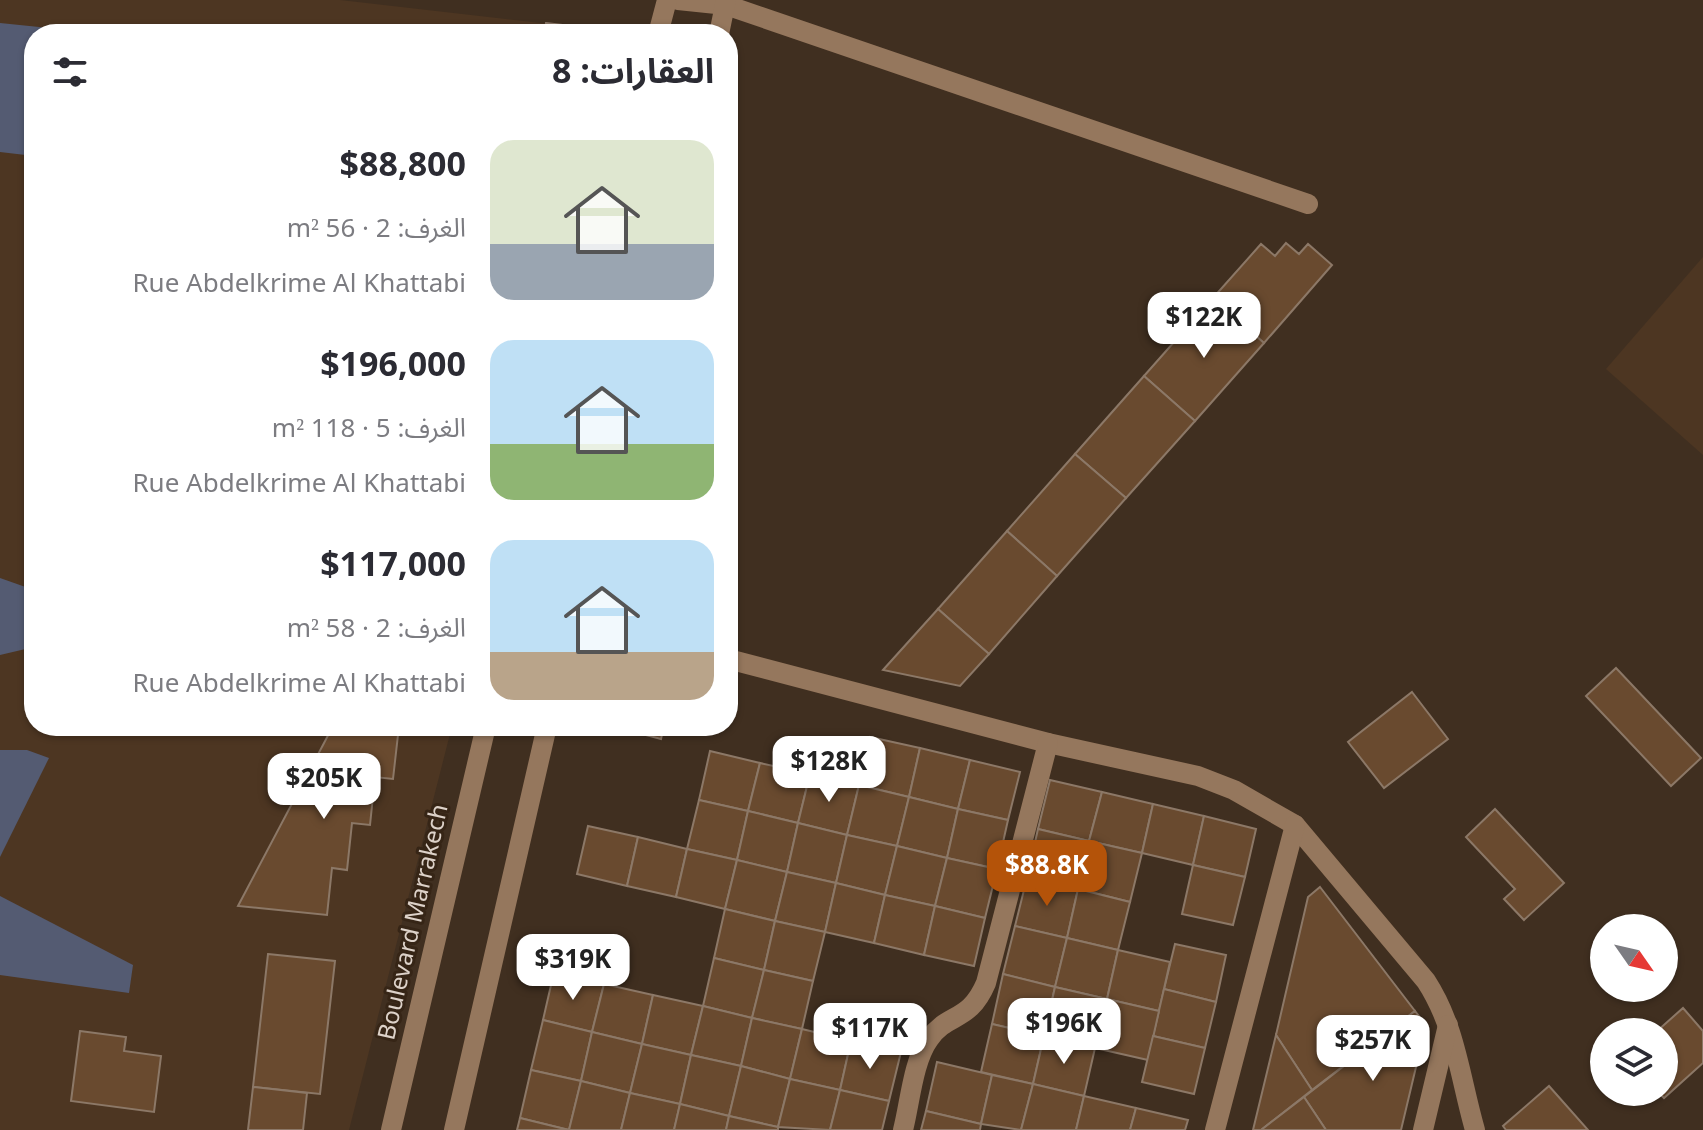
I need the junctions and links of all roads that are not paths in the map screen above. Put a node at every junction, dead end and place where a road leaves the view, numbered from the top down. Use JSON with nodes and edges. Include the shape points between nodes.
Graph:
{"nodes":[{"id":1,"x":667,"y":0,"type":"edge"},
{"id":2,"x":678,"y":0,"type":"edge"},
{"id":3,"x":726,"y":2,"type":"edge"},
{"id":4,"x":661,"y":24,"type":"edge"},
{"id":5,"x":721,"y":24,"type":"edge"},
{"id":6,"x":1308,"y":204,"type":"dead end"},
{"id":7,"x":738,"y":662,"type":"edge"},
{"id":8,"x":484,"y":736,"type":"edge"},
{"id":9,"x":545,"y":736,"type":"edge"},
{"id":10,"x":1048,"y":743,"type":"junction"},
{"id":11,"x":1295,"y":825,"type":"junction"},
{"id":12,"x":1449,"y":1021,"type":"junction"},
{"id":13,"x":391,"y":1130,"type":"edge"},
{"id":14,"x":454,"y":1130,"type":"edge"},
{"id":15,"x":903,"y":1130,"type":"edge"},
{"id":16,"x":1215,"y":1130,"type":"edge"},
{"id":17,"x":1423,"y":1130,"type":"edge"},
{"id":18,"x":1475,"y":1130,"type":"edge"}],
"edges":[{"from":1,"to":4,"type":"street"},
{"from":2,"to":3,"type":"street"},
{"from":3,"to":5,"type":"street"},
{"from":3,"to":6,"type":"street"},
{"from":7,"to":10,"type":"street"},
{"from":8,"to":13,"type":"street","name":"Boulevard Marrakech"},
{"from":9,"to":14,"type":"street"},
{"from":10,"to":11,"type":"street","via":[[1198,776]]},
{"from":10,"to":15,"type":"street","via":[[986,983],[965,1015],[928,1039]]},
{"from":11,"to":12,"type":"street","via":[[1426,981]]},
{"from":11,"to":16,"type":"street"},
{"from":12,"to":17,"type":"street"},
{"from":12,"to":18,"type":"street"}]}
